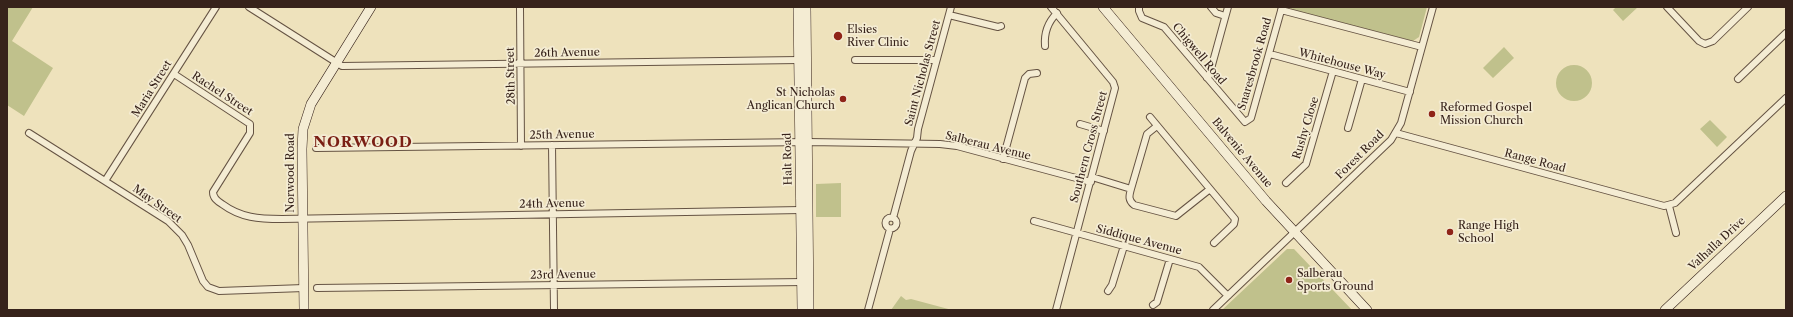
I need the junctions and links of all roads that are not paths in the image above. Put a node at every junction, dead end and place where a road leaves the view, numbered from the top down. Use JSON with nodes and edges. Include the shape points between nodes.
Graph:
{"nodes":[{"id":1,"x":216,"y":7,"type":"edge"},
{"id":2,"x":249,"y":7,"type":"edge"},
{"id":3,"x":262,"y":7,"type":"edge"},
{"id":4,"x":371,"y":7,"type":"edge"},
{"id":5,"x":520,"y":7,"type":"edge"},
{"id":6,"x":798,"y":7,"type":"edge"},
{"id":7,"x":806,"y":7,"type":"edge"},
{"id":8,"x":951,"y":7,"type":"edge"},
{"id":9,"x":1051,"y":7,"type":"edge"},
{"id":10,"x":1103,"y":7,"type":"edge"},
{"id":11,"x":1139,"y":7,"type":"edge"},
{"id":12,"x":1211,"y":7,"type":"edge"},
{"id":13,"x":1228,"y":7,"type":"edge"},
{"id":14,"x":1433,"y":7,"type":"edge"},
{"id":15,"x":1667,"y":7,"type":"edge"},
{"id":16,"x":1748,"y":7,"type":"edge"},
{"id":17,"x":1281,"y":8,"type":"edge"},
{"id":18,"x":259,"y":13,"type":"junction"},
{"id":19,"x":1056,"y":14,"type":"junction"},
{"id":20,"x":949,"y":15,"type":"junction"},
{"id":21,"x":1225,"y":16,"type":"junction"},
{"id":22,"x":1001,"y":26,"type":"dead end"},
{"id":23,"x":1786,"y":33,"type":"edge"},
{"id":24,"x":1045,"y":46,"type":"dead end"},
{"id":25,"x":1422,"y":48,"type":"junction"},
{"id":26,"x":1270,"y":54,"type":"junction"},
{"id":27,"x":799,"y":60,"type":"junction"},
{"id":28,"x":855,"y":60,"type":"dead end"},
{"id":29,"x":936,"y":60,"type":"junction"},
{"id":30,"x":336,"y":62,"type":"junction"},
{"id":31,"x":520,"y":64,"type":"junction"},
{"id":32,"x":1333,"y":71,"type":"junction"},
{"id":33,"x":1038,"y":73,"type":"dead end"},
{"id":34,"x":174,"y":74,"type":"junction"},
{"id":35,"x":1207,"y":78,"type":"junction"},
{"id":36,"x":1362,"y":79,"type":"junction"},
{"id":37,"x":1738,"y":79,"type":"dead end"},
{"id":38,"x":1410,"y":92,"type":"junction"},
{"id":39,"x":1786,"y":98,"type":"edge"},
{"id":40,"x":1150,"y":117,"type":"dead end"},
{"id":41,"x":1243,"y":121,"type":"joint"},
{"id":42,"x":1080,"y":124,"type":"dead end"},
{"id":43,"x":1157,"y":126,"type":"junction"},
{"id":44,"x":1348,"y":128,"type":"dead end"},
{"id":45,"x":1104,"y":131,"type":"junction"},
{"id":46,"x":29,"y":133,"type":"dead end"},
{"id":47,"x":1396,"y":133,"type":"junction"},
{"id":48,"x":804,"y":142,"type":"junction"},
{"id":49,"x":915,"y":144,"type":"junction"},
{"id":50,"x":552,"y":145,"type":"junction"},
{"id":51,"x":521,"y":146,"type":"junction"},
{"id":52,"x":316,"y":148,"type":"dead end"},
{"id":53,"x":1003,"y":159,"type":"junction"},
{"id":54,"x":1091,"y":180,"type":"junction"},
{"id":55,"x":105,"y":181,"type":"junction"},
{"id":56,"x":1286,"y":183,"type":"dead end"},
{"id":57,"x":1131,"y":189,"type":"junction"},
{"id":58,"x":1210,"y":189,"type":"junction"},
{"id":59,"x":1786,"y":196,"type":"edge"},
{"id":60,"x":1669,"y":206,"type":"junction"},
{"id":61,"x":801,"y":210,"type":"junction"},
{"id":62,"x":553,"y":214,"type":"junction"},
{"id":63,"x":303,"y":218,"type":"junction"},
{"id":64,"x":1034,"y":222,"type":"dead end"},
{"id":65,"x":1294,"y":232,"type":"junction"},
{"id":66,"x":1077,"y":233,"type":"junction"},
{"id":67,"x":1676,"y":233,"type":"dead end"},
{"id":68,"x":1214,"y":243,"type":"dead end"},
{"id":69,"x":1124,"y":246,"type":"junction"},
{"id":70,"x":1170,"y":258,"type":"junction"},
{"id":71,"x":806,"y":282,"type":"junction"},
{"id":72,"x":554,"y":285,"type":"junction"},
{"id":73,"x":304,"y":288,"type":"junction"},
{"id":74,"x":318,"y":288,"type":"dead end"},
{"id":75,"x":1108,"y":291,"type":"dead end"},
{"id":76,"x":1228,"y":296,"type":"junction"},
{"id":77,"x":1153,"y":305,"type":"dead end"},
{"id":78,"x":304,"y":310,"type":"edge"},
{"id":79,"x":554,"y":310,"type":"edge"},
{"id":80,"x":802,"y":310,"type":"edge"},
{"id":81,"x":809,"y":310,"type":"edge"},
{"id":82,"x":868,"y":310,"type":"edge"},
{"id":83,"x":1056,"y":310,"type":"edge"},
{"id":84,"x":1213,"y":310,"type":"edge"},
{"id":85,"x":1367,"y":310,"type":"edge"},
{"id":86,"x":1665,"y":310,"type":"edge"}],
"edges":[{"from":1,"to":34,"type":"street","name":"Maria Street"},
{"from":2,"to":18,"type":"street"},
{"from":3,"to":18,"type":"street"},
{"from":4,"to":30,"type":"street","name":"Norwood Road"},
{"from":5,"to":31,"type":"street","name":"28th Street"},
{"from":6,"to":27,"type":"street","name":"Halt Road"},
{"from":7,"to":48,"type":"street","name":"Halt Road"},
{"from":8,"to":20,"type":"street","name":"Saint Nicholas Street"},
{"from":9,"to":19,"type":"street","name":"Southern Cross Street"},
{"from":10,"to":65,"type":"street","name":"Balvenie Avenue"},
{"from":11,"to":35,"type":"street","name":"Chigwell Road","via":[[1142,18],[1164,27]]},
{"from":12,"to":21,"type":"street","via":[[1216,13]]},
{"from":13,"to":21,"type":"street"},
{"from":14,"to":25,"type":"street","name":"Forest Road"},
{"from":15,"to":16,"type":"street","via":[[1699,41],[1705,44],[1713,41]]},
{"from":17,"to":25,"type":"street"},
{"from":17,"to":26,"type":"street","name":"Snaresbrook Road"},
{"from":18,"to":30,"type":"street"},
{"from":19,"to":24,"type":"street","via":[[1050,21],[1044,38]]},
{"from":19,"to":45,"type":"street","name":"Southern Cross Street","via":[[1113,82],[1114,94]]},
{"from":20,"to":22,"type":"street"},
{"from":20,"to":29,"type":"street","name":"Saint Nicholas Street"},
{"from":21,"to":35,"type":"street"},
{"from":23,"to":37,"type":"street"},
{"from":25,"to":38,"type":"street","name":"Forest Road"},
{"from":26,"to":32,"type":"street","name":"Whitehouse Way"},
{"from":26,"to":41,"type":"street","name":"Snaresbrook Road","via":[[1251,118]]},
{"from":27,"to":31,"type":"street","name":"26th Avenue"},
{"from":27,"to":48,"type":"street","name":"Halt Road"},
{"from":28,"to":29,"type":"street"},
{"from":29,"to":49,"type":"street","name":"Saint Nicholas Street"},
{"from":30,"to":31,"type":"street","name":"26th Avenue","via":[[342,66]]},
{"from":30,"to":63,"type":"street","name":"Norwood Road","via":[[314,99],[303,130]]},
{"from":31,"to":51,"type":"street","name":"28th Street"},
{"from":32,"to":36,"type":"street","name":"Whitehouse Way"},
{"from":32,"to":56,"type":"street","name":"Rushy Close","via":[[1306,164]]},
{"from":33,"to":53,"type":"street","via":[[1029,74],[1025,78]]},
{"from":34,"to":55,"type":"street","name":"Maria Street"},
{"from":34,"to":63,"type":"street","name":"Rachel Street","via":[[252,126],[215,188],[214,198],[235,213],[246,217]]},
{"from":35,"to":41,"type":"street","name":"Chigwell Road"},
{"from":36,"to":38,"type":"street","name":"Whitehouse Way"},
{"from":36,"to":44,"type":"street"},
{"from":38,"to":47,"type":"street","name":"Forest Road"},
{"from":39,"to":60,"type":"street"},
{"from":40,"to":43,"type":"street"},
{"from":42,"to":45,"type":"street"},
{"from":43,"to":57,"type":"street","via":[[1147,134]]},
{"from":43,"to":58,"type":"street"},
{"from":45,"to":54,"type":"street","name":"Southern Cross Street"},
{"from":46,"to":55,"type":"street","name":"May Street"},
{"from":47,"to":60,"type":"street","name":"Range Road","via":[[1660,206]]},
{"from":47,"to":65,"type":"street","name":"Forest Road","via":[[1380,152]]},
{"from":48,"to":49,"type":"street","name":"Salberau Avenue"},
{"from":48,"to":50,"type":"street","name":"25th Avenue"},
{"from":48,"to":61,"type":"street","name":"Halt Road"},
{"from":48,"to":71,"type":"street","name":"Halt Road"},
{"from":49,"to":53,"type":"street","name":"Salberau Avenue","via":[[949,145]]},
{"from":49,"to":82,"type":"street","name":"Saint Nicholas Street","via":[[893,218],[897,224],[890,229]]},
{"from":50,"to":51,"type":"street","name":"25th Avenue"},
{"from":50,"to":62,"type":"street"},
{"from":51,"to":52,"type":"street","name":"25th Avenue"},
{"from":53,"to":54,"type":"street","name":"Salberau Avenue"},
{"from":54,"to":57,"type":"street","name":"Salberau Avenue"},
{"from":54,"to":66,"type":"street","name":"Southern Cross Street"},
{"from":55,"to":73,"type":"street","name":"May Street","via":[[175,227],[188,245],[203,281],[211,289]]},
{"from":57,"to":58,"type":"street","via":[[1130,202],[1134,205],[1176,216]]},
{"from":58,"to":68,"type":"street","via":[[1235,222]]},
{"from":59,"to":86,"type":"street","name":"Valhalla Drive"},
{"from":60,"to":67,"type":"street"},
{"from":61,"to":62,"type":"street","name":"24th Avenue"},
{"from":61,"to":71,"type":"street","name":"Halt Road"},
{"from":62,"to":63,"type":"street","name":"24th Avenue"},
{"from":62,"to":72,"type":"street"},
{"from":63,"to":73,"type":"street","name":"Norwood Road"},
{"from":64,"to":66,"type":"street","name":"Siddique Avenue"},
{"from":65,"to":76,"type":"street","name":"Forest Road"},
{"from":65,"to":85,"type":"street","name":"Balvenie Avenue"},
{"from":66,"to":69,"type":"street","name":"Siddique Avenue"},
{"from":66,"to":83,"type":"street","name":"Southern Cross Street"},
{"from":69,"to":70,"type":"street","name":"Siddique Avenue"},
{"from":69,"to":75,"type":"street"},
{"from":70,"to":76,"type":"street","name":"Siddique Avenue","via":[[1199,267]]},
{"from":70,"to":77,"type":"street","via":[[1157,302]]},
{"from":71,"to":72,"type":"street","name":"23rd Avenue"},
{"from":71,"to":80,"type":"street","name":"Halt Road"},
{"from":71,"to":81,"type":"street","name":"Halt Road"},
{"from":72,"to":74,"type":"street","name":"23rd Avenue"},
{"from":72,"to":79,"type":"street"},
{"from":73,"to":78,"type":"street","name":"Norwood Road"},
{"from":76,"to":84,"type":"street","name":"Forest Road"}]}
